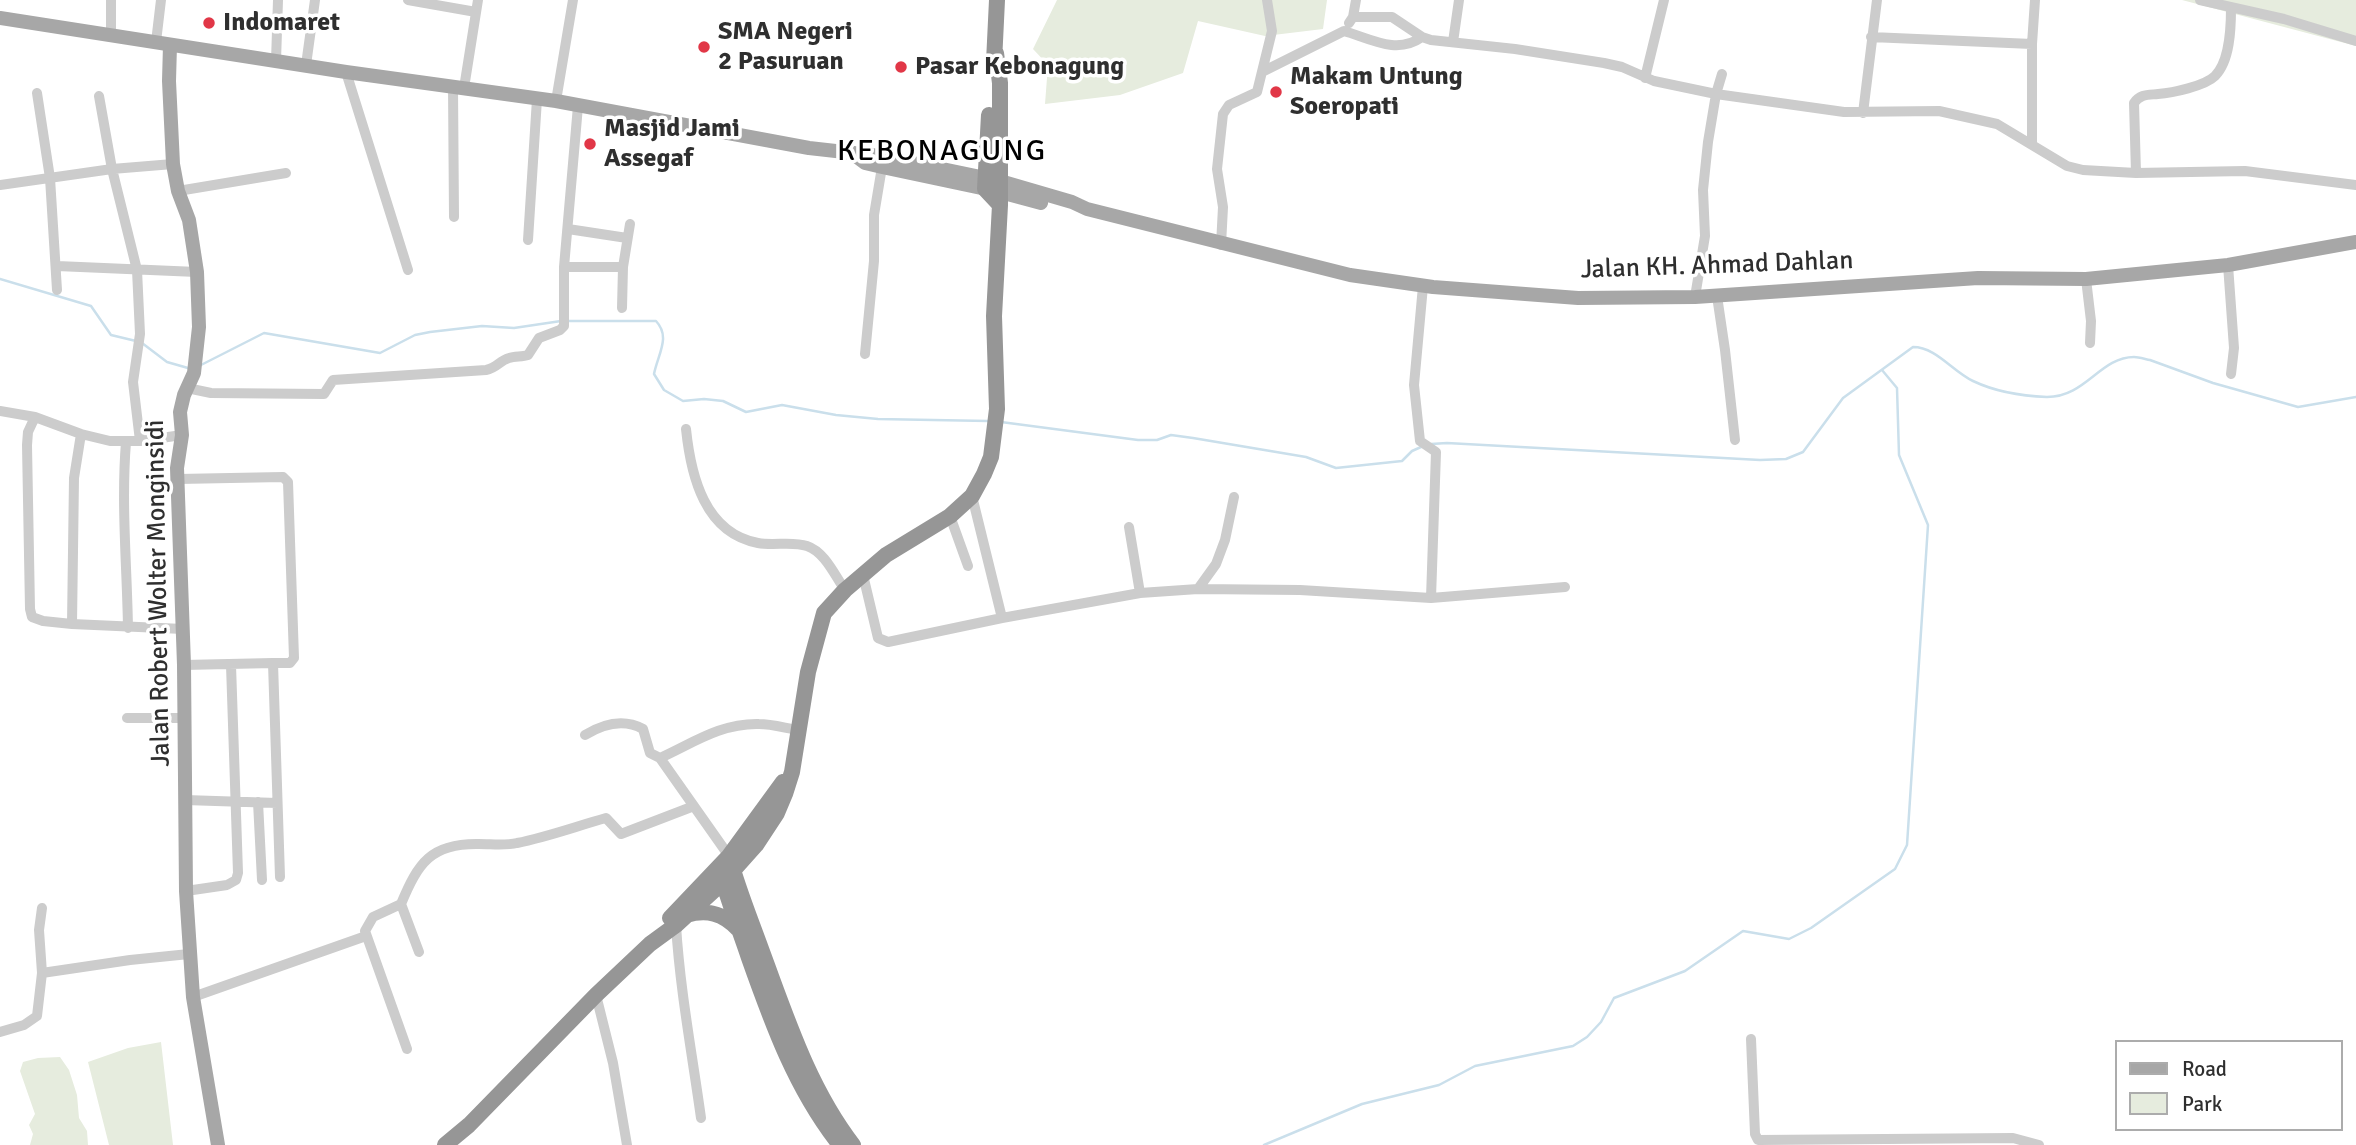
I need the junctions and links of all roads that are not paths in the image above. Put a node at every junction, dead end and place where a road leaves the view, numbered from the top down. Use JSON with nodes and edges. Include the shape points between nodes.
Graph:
{"nodes":[{"id":1,"x":111,"y":0,"type":"edge"},
{"id":2,"x":161,"y":0,"type":"edge"},
{"id":3,"x":278,"y":0,"type":"edge"},
{"id":4,"x":315,"y":0,"type":"edge"},
{"id":5,"x":408,"y":0,"type":"edge"},
{"id":6,"x":478,"y":0,"type":"edge"},
{"id":7,"x":573,"y":0,"type":"edge"},
{"id":8,"x":997,"y":0,"type":"edge"},
{"id":9,"x":1267,"y":0,"type":"edge"},
{"id":10,"x":1356,"y":0,"type":"edge"},
{"id":11,"x":1459,"y":0,"type":"edge"},
{"id":12,"x":1664,"y":0,"type":"edge"},
{"id":13,"x":1877,"y":0,"type":"edge"},
{"id":14,"x":2035,"y":0,"type":"edge"},
{"id":15,"x":2200,"y":0,"type":"edge"},
{"id":16,"x":2231,"y":8,"type":"junction"},
{"id":17,"x":475,"y":12,"type":"junction"},
{"id":18,"x":1353,"y":17,"type":"junction"},
{"id":19,"x":0,"y":18,"type":"edge"},
{"id":20,"x":1344,"y":31,"type":"junction"},
{"id":21,"x":111,"y":36,"type":"junction"},
{"id":22,"x":1422,"y":37,"type":"junction"},
{"id":23,"x":1871,"y":37,"type":"junction"},
{"id":24,"x":2356,"y":41,"type":"edge"},
{"id":25,"x":1453,"y":42,"type":"junction"},
{"id":26,"x":163,"y":43,"type":"junction"},
{"id":27,"x":2032,"y":44,"type":"junction"},
{"id":28,"x":275,"y":61,"type":"junction"},
{"id":29,"x":306,"y":65,"type":"junction"},
{"id":30,"x":346,"y":72,"type":"junction"},
{"id":31,"x":1262,"y":72,"type":"junction"},
{"id":32,"x":1722,"y":74,"type":"dead end"},
{"id":33,"x":1645,"y":78,"type":"junction"},
{"id":34,"x":458,"y":87,"type":"junction"},
{"id":35,"x":37,"y":93,"type":"dead end"},
{"id":36,"x":1716,"y":94,"type":"junction"},
{"id":37,"x":99,"y":96,"type":"dead end"},
{"id":38,"x":537,"y":99,"type":"junction"},
{"id":39,"x":556,"y":101,"type":"junction"},
{"id":40,"x":578,"y":106,"type":"junction"},
{"id":41,"x":1863,"y":113,"type":"junction"},
{"id":42,"x":2032,"y":143,"type":"junction"},
{"id":43,"x":854,"y":154,"type":"junction"},
{"id":44,"x":173,"y":164,"type":"junction"},
{"id":45,"x":882,"y":167,"type":"junction"},
{"id":46,"x":112,"y":169,"type":"junction"},
{"id":47,"x":286,"y":173,"type":"dead end"},
{"id":48,"x":2136,"y":173,"type":"junction"},
{"id":49,"x":50,"y":178,"type":"junction"},
{"id":50,"x":2356,"y":184,"type":"edge"},
{"id":51,"x":0,"y":185,"type":"edge"},
{"id":52,"x":994,"y":189,"type":"junction"},
{"id":53,"x":178,"y":191,"type":"junction"},
{"id":54,"x":454,"y":217,"type":"dead end"},
{"id":55,"x":630,"y":223,"type":"dead end"},
{"id":56,"x":568,"y":229,"type":"junction"},
{"id":57,"x":627,"y":238,"type":"junction"},
{"id":58,"x":528,"y":240,"type":"dead end"},
{"id":59,"x":2356,"y":242,"type":"edge"},
{"id":60,"x":1221,"y":244,"type":"junction"},
{"id":61,"x":2228,"y":265,"type":"junction"},
{"id":62,"x":57,"y":267,"type":"junction"},
{"id":63,"x":564,"y":267,"type":"junction"},
{"id":64,"x":623,"y":267,"type":"junction"},
{"id":65,"x":137,"y":270,"type":"junction"},
{"id":66,"x":408,"y":270,"type":"dead end"},
{"id":67,"x":197,"y":272,"type":"junction"},
{"id":68,"x":2086,"y":279,"type":"junction"},
{"id":69,"x":1423,"y":286,"type":"junction"},
{"id":70,"x":57,"y":290,"type":"dead end"},
{"id":71,"x":1717,"y":296,"type":"junction"},
{"id":72,"x":1695,"y":297,"type":"junction"},
{"id":73,"x":622,"y":308,"type":"dead end"},
{"id":74,"x":2091,"y":343,"type":"dead end"},
{"id":75,"x":865,"y":354,"type":"dead end"},
{"id":76,"x":2231,"y":373,"type":"dead end"},
{"id":77,"x":187,"y":388,"type":"junction"},
{"id":78,"x":0,"y":411,"type":"edge"},
{"id":79,"x":35,"y":417,"type":"junction"},
{"id":80,"x":686,"y":429,"type":"dead end"},
{"id":81,"x":81,"y":434,"type":"junction"},
{"id":82,"x":182,"y":435,"type":"junction"},
{"id":83,"x":1735,"y":440,"type":"dead end"},
{"id":84,"x":140,"y":441,"type":"junction"},
{"id":85,"x":126,"y":442,"type":"junction"},
{"id":86,"x":178,"y":479,"type":"junction"},
{"id":87,"x":972,"y":496,"type":"junction"},
{"id":88,"x":1234,"y":497,"type":"dead end"},
{"id":89,"x":950,"y":516,"type":"junction"},
{"id":90,"x":1129,"y":527,"type":"dead end"},
{"id":91,"x":968,"y":566,"type":"dead end"},
{"id":92,"x":863,"y":575,"type":"junction"},
{"id":93,"x":1565,"y":587,"type":"dead end"},
{"id":94,"x":1198,"y":589,"type":"junction"},
{"id":95,"x":845,"y":590,"type":"junction"},
{"id":96,"x":1140,"y":593,"type":"junction"},
{"id":97,"x":1431,"y":598,"type":"junction"},
{"id":98,"x":1002,"y":618,"type":"junction"},
{"id":99,"x":72,"y":624,"type":"junction"},
{"id":100,"x":128,"y":628,"type":"junction"},
{"id":101,"x":183,"y":629,"type":"junction"},
{"id":102,"x":273,"y":663,"type":"junction"},
{"id":103,"x":184,"y":665,"type":"junction"},
{"id":104,"x":231,"y":665,"type":"junction"},
{"id":105,"x":127,"y":718,"type":"dead end"},
{"id":106,"x":184,"y":719,"type":"junction"},
{"id":107,"x":798,"y":730,"type":"junction"},
{"id":108,"x":584,"y":735,"type":"dead end"},
{"id":109,"x":660,"y":758,"type":"junction"},
{"id":110,"x":792,"y":772,"type":"junction"},
{"id":111,"x":185,"y":800,"type":"junction"},
{"id":112,"x":236,"y":802,"type":"junction"},
{"id":113,"x":258,"y":802,"type":"junction"},
{"id":114,"x":277,"y":803,"type":"junction"},
{"id":115,"x":694,"y":806,"type":"junction"},
{"id":116,"x":756,"y":845,"type":"junction"},
{"id":117,"x":726,"y":869,"type":"junction"},
{"id":118,"x":280,"y":877,"type":"dead end"},
{"id":119,"x":262,"y":880,"type":"dead end"},
{"id":120,"x":186,"y":891,"type":"junction"},
{"id":121,"x":743,"y":901,"type":"junction"},
{"id":122,"x":401,"y":904,"type":"junction"},
{"id":123,"x":42,"y":908,"type":"dead end"},
{"id":124,"x":681,"y":920,"type":"junction"},
{"id":125,"x":739,"y":930,"type":"junction"},
{"id":126,"x":366,"y":936,"type":"junction"},
{"id":127,"x":650,"y":944,"type":"junction"},
{"id":128,"x":419,"y":952,"type":"dead end"},
{"id":129,"x":189,"y":954,"type":"junction"},
{"id":130,"x":42,"y":973,"type":"junction"},
{"id":131,"x":596,"y":995,"type":"junction"},
{"id":132,"x":192,"y":997,"type":"junction"},
{"id":133,"x":0,"y":1032,"type":"edge"},
{"id":134,"x":1751,"y":1039,"type":"dead end"},
{"id":135,"x":407,"y":1049,"type":"dead end"},
{"id":136,"x":701,"y":1118,"type":"dead end"},
{"id":137,"x":218,"y":1145,"type":"edge"},
{"id":138,"x":445,"y":1145,"type":"edge"},
{"id":139,"x":627,"y":1145,"type":"edge"},
{"id":140,"x":840,"y":1145,"type":"edge"},
{"id":141,"x":853,"y":1145,"type":"edge"},
{"id":142,"x":2039,"y":1145,"type":"edge"}],
"edges":[{"from":1,"to":21,"type":"street"},
{"from":2,"to":26,"type":"street"},
{"from":3,"to":28,"type":"street"},
{"from":4,"to":29,"type":"street"},
{"from":5,"to":17,"type":"street"},
{"from":6,"to":17,"type":"street"},
{"from":7,"to":39,"type":"street"},
{"from":8,"to":52,"type":"highway","via":[[996,53],[990,82]]},
{"from":9,"to":31,"type":"street","via":[[1272,31]]},
{"from":10,"to":18,"type":"street"},
{"from":11,"to":25,"type":"street"},
{"from":12,"to":33,"type":"street"},
{"from":13,"to":23,"type":"street"},
{"from":14,"to":27,"type":"street"},
{"from":15,"to":16,"type":"street"},
{"from":16,"to":24,"type":"street"},
{"from":16,"to":48,"type":"street","via":[[2225,56],[2216,75],[2208,82],[2136,99]]},
{"from":17,"to":34,"type":"street"},
{"from":18,"to":20,"type":"street"},
{"from":18,"to":22,"type":"street","via":[[1392,17]]},
{"from":19,"to":21,"type":"main road"},
{"from":20,"to":22,"type":"street","via":[[1394,46],[1410,45]]},
{"from":20,"to":31,"type":"street"},
{"from":21,"to":26,"type":"main road"},
{"from":22,"to":25,"type":"street"},
{"from":23,"to":27,"type":"street"},
{"from":23,"to":41,"type":"street"},
{"from":25,"to":33,"type":"street","via":[[1604,63]]},
{"from":26,"to":28,"type":"main road"},
{"from":26,"to":44,"type":"main road","name":"Jalan Robert Wolter Monginsidi"},
{"from":27,"to":42,"type":"street"},
{"from":28,"to":29,"type":"main road"},
{"from":29,"to":30,"type":"main road"},
{"from":30,"to":34,"type":"main road"},
{"from":30,"to":66,"type":"street"},
{"from":31,"to":60,"type":"street","via":[[1257,92],[1229,105],[1223,114],[1217,169],[1223,207]]},
{"from":32,"to":36,"type":"street"},
{"from":33,"to":36,"type":"street"},
{"from":34,"to":38,"type":"main road"},
{"from":34,"to":54,"type":"street"},
{"from":35,"to":49,"type":"street"},
{"from":36,"to":41,"type":"street"},
{"from":36,"to":72,"type":"street","via":[[1703,190],[1705,236]]},
{"from":37,"to":46,"type":"street"},
{"from":38,"to":39,"type":"main road"},
{"from":38,"to":58,"type":"street"},
{"from":39,"to":40,"type":"main road"},
{"from":40,"to":43,"type":"main road"},
{"from":40,"to":56,"type":"street"},
{"from":41,"to":42,"type":"street","via":[[1939,111],[1997,124]]},
{"from":42,"to":48,"type":"street","via":[[2067,166]]},
{"from":43,"to":45,"type":"main road","via":[[865,163]]},
{"from":43,"to":52,"type":"main road","via":[[880,156]]},
{"from":44,"to":46,"type":"street"},
{"from":44,"to":53,"type":"main road","name":"Jalan Robert Wolter Monginsidi"},
{"from":45,"to":52,"type":"main road"},
{"from":45,"to":75,"type":"street","via":[[874,215]]},
{"from":46,"to":49,"type":"street"},
{"from":46,"to":65,"type":"street"},
{"from":47,"to":53,"type":"street"},
{"from":48,"to":50,"type":"street","via":[[2245,171]]},
{"from":49,"to":51,"type":"street"},
{"from":49,"to":62,"type":"street"},
{"from":52,"to":60,"type":"main road","name":"Jalan KH. Ahmad Dahlan"},
{"from":52,"to":87,"type":"highway","via":[[997,409],[991,457]]},
{"from":53,"to":67,"type":"main road","name":"Jalan Robert Wolter Monginsidi","via":[[189,220]]},
{"from":55,"to":57,"type":"street"},
{"from":56,"to":57,"type":"street"},
{"from":56,"to":63,"type":"street"},
{"from":57,"to":64,"type":"street"},
{"from":59,"to":61,"type":"main road","name":"Jalan KH. Ahmad Dahlan"},
{"from":60,"to":69,"type":"main road","name":"Jalan KH. Ahmad Dahlan","via":[[1350,275]]},
{"from":61,"to":68,"type":"main road","name":"Jalan KH. Ahmad Dahlan"},
{"from":61,"to":76,"type":"street","via":[[2234,348]]},
{"from":62,"to":65,"type":"street"},
{"from":62,"to":70,"type":"street"},
{"from":63,"to":64,"type":"street"},
{"from":63,"to":77,"type":"street","via":[[560,330],[539,338],[528,355],[509,358],[494,369],[333,380],[324,394],[211,393]]},
{"from":64,"to":73,"type":"street"},
{"from":65,"to":67,"type":"street"},
{"from":65,"to":84,"type":"street","via":[[140,334],[133,382]]},
{"from":67,"to":77,"type":"main road","name":"Jalan Robert Wolter Monginsidi","via":[[199,327],[195,366]]},
{"from":68,"to":71,"type":"main road","name":"Jalan KH. Ahmad Dahlan","via":[[1978,278]]},
{"from":68,"to":74,"type":"street"},
{"from":69,"to":72,"type":"main road","name":"Jalan KH. Ahmad Dahlan","via":[[1578,298]]},
{"from":69,"to":97,"type":"street","via":[[1414,385],[1420,441],[1436,452]]},
{"from":71,"to":72,"type":"main road","name":"Jalan KH. Ahmad Dahlan"},
{"from":71,"to":83,"type":"street"},
{"from":77,"to":82,"type":"main road","name":"Jalan Robert Wolter Monginsidi","via":[[180,412]]},
{"from":78,"to":79,"type":"street"},
{"from":79,"to":81,"type":"street"},
{"from":79,"to":99,"type":"street","via":[[27,445],[30,609],[36,619]]},
{"from":80,"to":95,"type":"street","via":[[694,474],[707,506],[725,529],[760,543],[807,546],[818,553]]},
{"from":81,"to":85,"type":"street"},
{"from":81,"to":99,"type":"street","via":[[75,478]]},
{"from":82,"to":84,"type":"street"},
{"from":82,"to":86,"type":"main road","name":"Jalan Robert Wolter Monginsidi"},
{"from":84,"to":85,"type":"street"},
{"from":85,"to":100,"type":"street"},
{"from":86,"to":101,"type":"main road","name":"Jalan Robert Wolter Monginsidi"},
{"from":86,"to":102,"type":"street","via":[[282,478],[288,482],[294,658],[290,663]]},
{"from":87,"to":89,"type":"highway"},
{"from":87,"to":98,"type":"street"},
{"from":88,"to":94,"type":"street","via":[[1216,564]]},
{"from":89,"to":91,"type":"street"},
{"from":89,"to":92,"type":"highway","via":[[886,555]]},
{"from":90,"to":96,"type":"street"},
{"from":92,"to":95,"type":"highway"},
{"from":92,"to":98,"type":"street","via":[[875,631],[883,641]]},
{"from":93,"to":97,"type":"street"},
{"from":94,"to":96,"type":"street"},
{"from":94,"to":97,"type":"street"},
{"from":95,"to":107,"type":"highway","via":[[819,624]]},
{"from":96,"to":98,"type":"street"},
{"from":99,"to":100,"type":"street"},
{"from":100,"to":101,"type":"street"},
{"from":101,"to":103,"type":"main road","name":"Jalan Robert Wolter Monginsidi"},
{"from":102,"to":104,"type":"street"},
{"from":102,"to":114,"type":"street"},
{"from":103,"to":104,"type":"street"},
{"from":103,"to":106,"type":"main road","name":"Jalan Robert Wolter Monginsidi"},
{"from":104,"to":112,"type":"street"},
{"from":105,"to":106,"type":"street"},
{"from":106,"to":111,"type":"main road","name":"Jalan Robert Wolter Monginsidi"},
{"from":107,"to":109,"type":"street","via":[[761,724],[730,727]]},
{"from":107,"to":110,"type":"highway"},
{"from":108,"to":109,"type":"street","via":[[617,722],[640,727],[646,732],[650,753]]},
{"from":109,"to":115,"type":"street"},
{"from":110,"to":116,"type":"highway","via":[[778,813]]},
{"from":110,"to":117,"type":"highway"},
{"from":111,"to":112,"type":"street"},
{"from":111,"to":120,"type":"main road","name":"Jalan Robert Wolter Monginsidi"},
{"from":112,"to":113,"type":"street"},
{"from":112,"to":120,"type":"street","via":[[236,880]]},
{"from":113,"to":114,"type":"street"},
{"from":113,"to":119,"type":"street"},
{"from":114,"to":118,"type":"street"},
{"from":115,"to":117,"type":"street"},
{"from":115,"to":122,"type":"street","via":[[621,834],[606,818],[515,844],[455,845],[422,863]]},
{"from":116,"to":117,"type":"highway"},
{"from":116,"to":121,"type":"highway"},
{"from":117,"to":121,"type":"highway"},
{"from":117,"to":124,"type":"highway"},
{"from":117,"to":125,"type":"highway"},
{"from":117,"to":127,"type":"highway","via":[[683,904]]},
{"from":120,"to":129,"type":"main road","name":"Jalan Robert Wolter Monginsidi"},
{"from":121,"to":141,"type":"highway","via":[[802,1056],[819,1093]]},
{"from":122,"to":126,"type":"street","via":[[373,917]]},
{"from":122,"to":128,"type":"street"},
{"from":123,"to":130,"type":"street"},
{"from":124,"to":125,"type":"highway","via":[[708,912],[721,915]]},
{"from":124,"to":127,"type":"highway"},
{"from":124,"to":136,"type":"street","via":[[683,1007]]},
{"from":125,"to":140,"type":"highway","via":[[772,1023],[800,1084]]},
{"from":126,"to":132,"type":"street"},
{"from":126,"to":135,"type":"street"},
{"from":127,"to":131,"type":"highway"},
{"from":129,"to":130,"type":"street"},
{"from":129,"to":132,"type":"main road","name":"Jalan Robert Wolter Monginsidi"},
{"from":130,"to":133,"type":"street","via":[[37,1016]]},
{"from":131,"to":138,"type":"highway"},
{"from":131,"to":139,"type":"street"},
{"from":132,"to":137,"type":"main road","name":"Jalan Robert Wolter Monginsidi"},
{"from":134,"to":142,"type":"street","via":[[1758,1140],[2013,1138]]}]}
